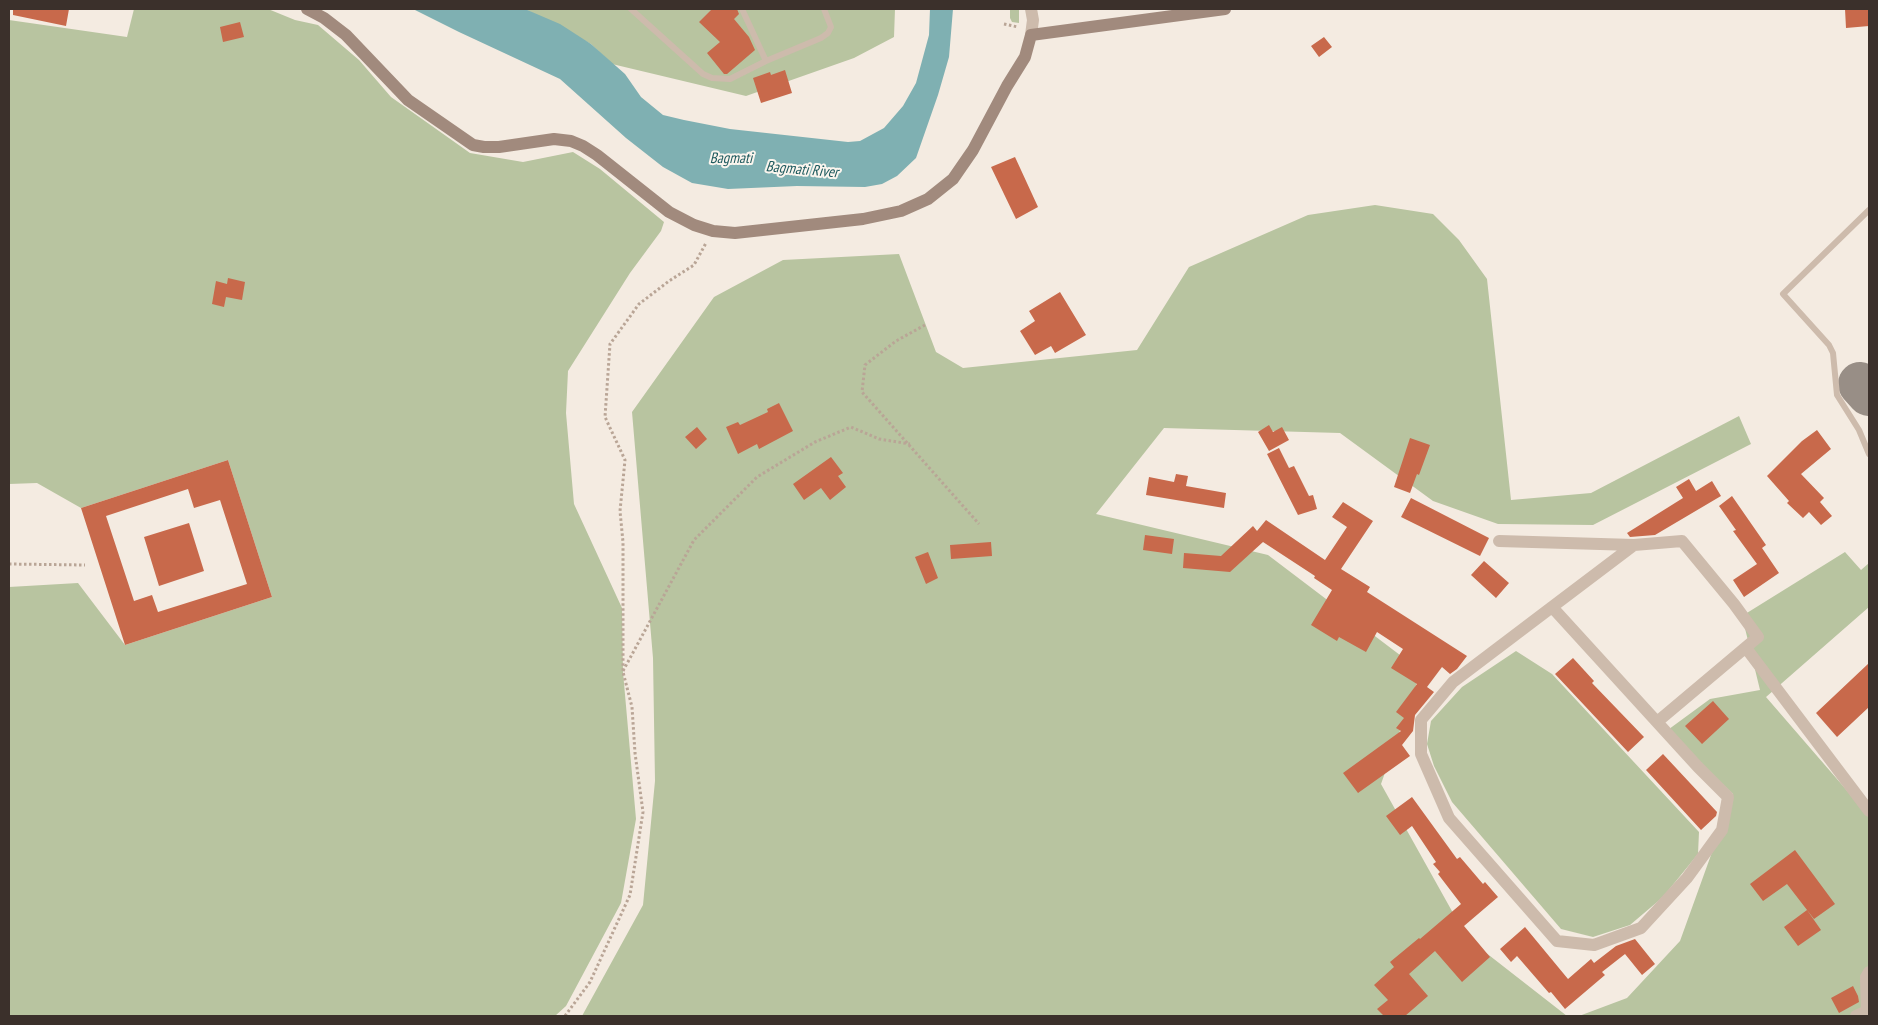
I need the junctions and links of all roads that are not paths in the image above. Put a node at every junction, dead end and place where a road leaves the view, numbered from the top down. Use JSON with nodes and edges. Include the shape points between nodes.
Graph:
{"nodes":[{"id":1,"x":307,"y":9,"type":"edge"},
{"id":2,"x":631,"y":9,"type":"edge"},
{"id":3,"x":742,"y":9,"type":"edge"},
{"id":4,"x":824,"y":9,"type":"edge"},
{"id":5,"x":1031,"y":9,"type":"edge"},
{"id":6,"x":1225,"y":9,"type":"edge"},
{"id":7,"x":1031,"y":35,"type":"junction"},
{"id":8,"x":766,"y":61,"type":"junction"},
{"id":9,"x":1869,"y":210,"type":"edge"},
{"id":10,"x":1869,"y":454,"type":"edge"},
{"id":11,"x":1499,"y":541,"type":"dead end"},
{"id":12,"x":1634,"y":545,"type":"junction"},
{"id":13,"x":1552,"y":607,"type":"junction"},
{"id":14,"x":1746,"y":648,"type":"junction"},
{"id":15,"x":1657,"y":722,"type":"junction"},
{"id":16,"x":1869,"y":811,"type":"edge"},
{"id":17,"x":1869,"y":972,"type":"edge"},
{"id":18,"x":1864,"y":1014,"type":"edge"}],
"edges":[{"from":1,"to":7,"type":"street","via":[[346,35],[408,100],[473,145],[499,147],[554,139],[571,141],[597,155],[669,212],[694,225],[735,233],[863,219],[901,211],[928,199],[953,179],[974,150],[1025,58]]},
{"from":2,"to":8,"type":"lane","via":[[703,74],[712,78],[730,78]]},
{"from":3,"to":8,"type":"lane"},
{"from":4,"to":8,"type":"lane","via":[[830,27],[828,33]]},
{"from":5,"to":7,"type":"street"},
{"from":6,"to":7,"type":"street"},
{"from":9,"to":10,"type":"lane","via":[[1783,294],[1829,345],[1833,353],[1837,395],[1859,430]]},
{"from":11,"to":12,"type":"street"},
{"from":12,"to":13,"type":"street"},
{"from":12,"to":14,"type":"street","via":[[1682,541],[1758,637]]},
{"from":13,"to":15,"type":"street"},
{"from":13,"to":15,"type":"street","via":[[1453,682],[1421,720],[1421,746],[1450,818],[1557,941],[1594,946],[1641,928],[1687,878],[1722,830],[1728,797]]},
{"from":14,"to":15,"type":"street"},
{"from":14,"to":16,"type":"street"},
{"from":17,"to":18,"type":"street"}]}
